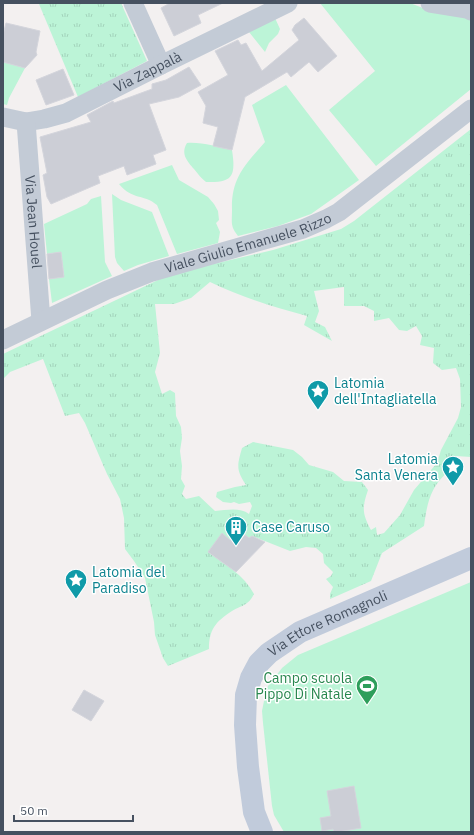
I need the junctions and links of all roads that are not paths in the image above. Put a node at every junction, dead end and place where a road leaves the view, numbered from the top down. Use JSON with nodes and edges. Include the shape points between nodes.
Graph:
{"nodes":[{"id":1,"x":133,"y":3,"type":"edge"},
{"id":2,"x":288,"y":3,"type":"edge"},
{"id":3,"x":430,"y":3,"type":"edge"},
{"id":4,"x":471,"y":11,"type":"edge"},
{"id":5,"x":161,"y":65,"type":"junction"},
{"id":6,"x":471,"y":109,"type":"edge"},
{"id":7,"x":3,"y":117,"type":"edge"},
{"id":8,"x":26,"y":122,"type":"junction"},
{"id":9,"x":41,"y":321,"type":"junction"},
{"id":10,"x":3,"y":340,"type":"edge"},
{"id":11,"x":471,"y":558,"type":"edge"},
{"id":12,"x":262,"y":832,"type":"edge"}],
"edges":[{"from":1,"to":5,"type":"street"},
{"from":2,"to":5,"type":"street","name":"Via Zappalà"},
{"from":3,"to":4,"type":"street"},
{"from":5,"to":8,"type":"street","name":"Via Zappalà","via":[[66,113]]},
{"from":6,"to":9,"type":"street","name":"Viale Giulio Emanuele Rizzo","via":[[339,212],[326,219],[303,229],[152,272]]},
{"from":7,"to":8,"type":"street","name":"Via Zappalà"},
{"from":8,"to":9,"type":"street","name":"Via Jean Houel"},
{"from":9,"to":10,"type":"street","name":"Viale Giulio Emanuele Rizzo"},
{"from":11,"to":12,"type":"main road","name":"Via Ettore Romagnoli","via":[[300,632],[269,653],[260,663],[251,678],[246,695],[245,725],[254,812]]}]}
